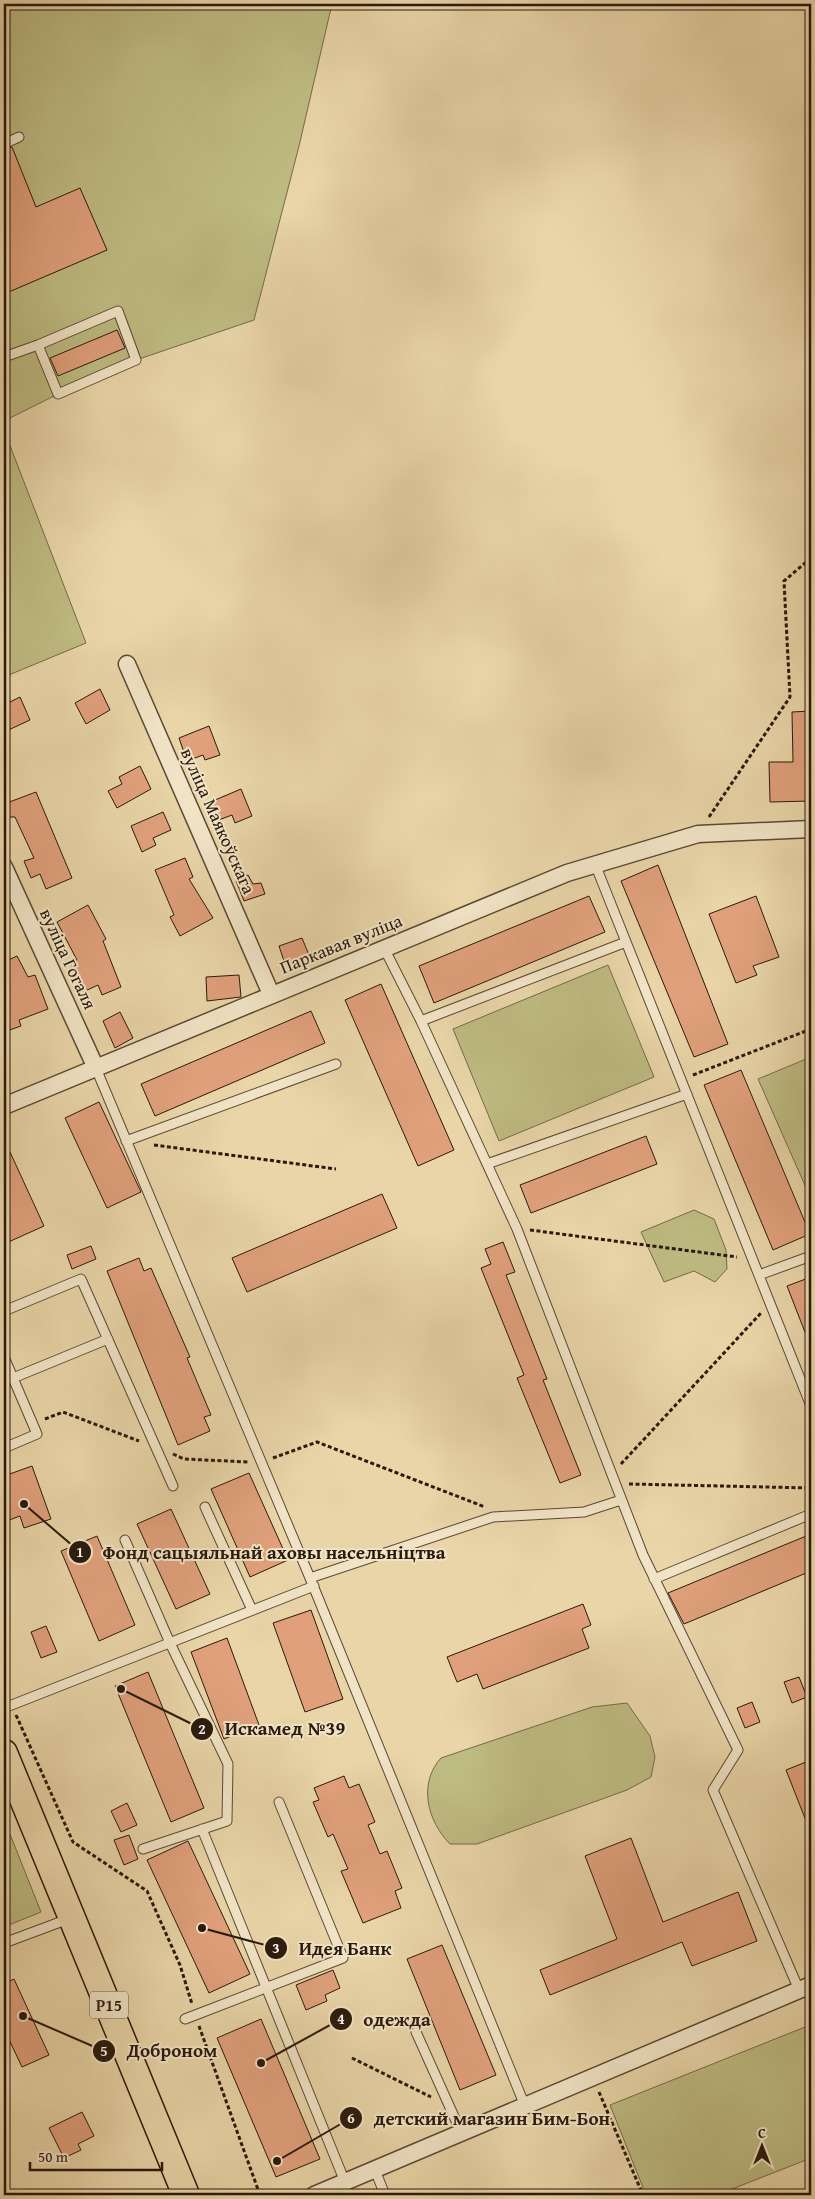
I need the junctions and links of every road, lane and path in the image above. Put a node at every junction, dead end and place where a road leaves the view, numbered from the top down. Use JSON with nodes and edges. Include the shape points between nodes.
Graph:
{"nodes":[{"id":1,"x":19,"y":137,"type":"dead end"},
{"id":2,"x":4,"y":144,"type":"edge"},
{"id":3,"x":38,"y":345,"type":"junction"},
{"id":4,"x":4,"y":357,"type":"edge"},
{"id":5,"x":811,"y":558,"type":"edge"},
{"id":6,"x":127,"y":664,"type":"dead end"},
{"id":7,"x":811,"y":830,"type":"edge"},
{"id":8,"x":698,"y":834,"type":"junction"},
{"id":9,"x":595,"y":864,"type":"junction"},
{"id":10,"x":4,"y":867,"type":"edge"},
{"id":11,"x":626,"y":942,"type":"junction"},
{"id":12,"x":384,"y":948,"type":"junction"},
{"id":13,"x":271,"y":994,"type":"junction"},
{"id":14,"x":421,"y":1021,"type":"junction"},
{"id":15,"x":811,"y":1029,"type":"edge"},
{"id":16,"x":336,"y":1064,"type":"dead end"},
{"id":17,"x":95,"y":1066,"type":"junction"},
{"id":18,"x":681,"y":1079,"type":"junction"},
{"id":19,"x":687,"y":1094,"type":"junction"},
{"id":20,"x":4,"y":1106,"type":"edge"},
{"id":21,"x":126,"y":1141,"type":"junction"},
{"id":22,"x":487,"y":1164,"type":"junction"},
{"id":23,"x":336,"y":1169,"type":"dead end"},
{"id":24,"x":517,"y":1229,"type":"junction"},
{"id":25,"x":811,"y":1256,"type":"edge"},
{"id":26,"x":752,"y":1259,"type":"junction"},
{"id":27,"x":759,"y":1275,"type":"junction"},
{"id":28,"x":770,"y":1303,"type":"junction"},
{"id":29,"x":4,"y":1311,"type":"edge"},
{"id":30,"x":108,"y":1339,"type":"junction"},
{"id":31,"x":4,"y":1357,"type":"edge"},
{"id":32,"x":13,"y":1378,"type":"junction"},
{"id":33,"x":811,"y":1406,"type":"edge"},
{"id":34,"x":4,"y":1448,"type":"edge"},
{"id":35,"x":612,"y":1475,"type":"junction"},
{"id":36,"x":615,"y":1484,"type":"junction"},
{"id":37,"x":173,"y":1486,"type":"dead end"},
{"id":38,"x":811,"y":1488,"type":"edge"},
{"id":39,"x":622,"y":1500,"type":"junction"},
{"id":40,"x":205,"y":1507,"type":"dead end"},
{"id":41,"x":811,"y":1514,"type":"edge"},
{"id":42,"x":126,"y":1540,"type":"dead end"},
{"id":43,"x":4,"y":1563,"type":"edge"},
{"id":44,"x":4,"y":1568,"type":"edge"},
{"id":45,"x":6,"y":1572,"type":"edge"},
{"id":46,"x":654,"y":1579,"type":"junction"},
{"id":47,"x":312,"y":1582,"type":"junction"},
{"id":48,"x":252,"y":1610,"type":"junction"},
{"id":49,"x":170,"y":1642,"type":"junction"},
{"id":50,"x":8,"y":1706,"type":"edge"},
{"id":51,"x":4,"y":1753,"type":"edge"},
{"id":52,"x":279,"y":1802,"type":"dead end"},
{"id":53,"x":202,"y":1829,"type":"junction"},
{"id":54,"x":143,"y":1849,"type":"dead end"},
{"id":55,"x":73,"y":1918,"type":"junction"},
{"id":56,"x":4,"y":1943,"type":"edge"},
{"id":57,"x":805,"y":1987,"type":"edge"},
{"id":58,"x":265,"y":1988,"type":"junction"},
{"id":59,"x":195,"y":2015,"type":"junction"},
{"id":60,"x":185,"y":2019,"type":"dead end"},
{"id":61,"x":416,"y":2032,"type":"dead end"},
{"id":62,"x":352,"y":2058,"type":"dead end"},
{"id":63,"x":593,"y":2078,"type":"junction"},
{"id":64,"x":450,"y":2106,"type":"junction"},
{"id":65,"x":525,"y":2106,"type":"junction"},
{"id":66,"x":461,"y":2132,"type":"junction"},
{"id":67,"x":375,"y":2170,"type":"junction"},
{"id":68,"x":345,"y":2182,"type":"junction"},
{"id":69,"x":186,"y":2195,"type":"edge"},
{"id":70,"x":260,"y":2195,"type":"edge"},
{"id":71,"x":314,"y":2195,"type":"edge"},
{"id":72,"x":385,"y":2195,"type":"edge"},
{"id":73,"x":643,"y":2195,"type":"edge"}],
"edges":[{"from":1,"to":2,"type":"lane"},
{"from":3,"to":3,"type":"lane","via":[[118,311],[136,360],[58,394]]},
{"from":3,"to":4,"type":"lane"},
{"from":5,"to":8,"type":"path","via":[[784,581],[790,697]]},
{"from":6,"to":13,"type":"street","name":"вуліца Маякоўскага"},
{"from":7,"to":8,"type":"street","name":"Паркавая вуліца"},
{"from":8,"to":9,"type":"street","name":"Паркавая вуліца"},
{"from":9,"to":11,"type":"lane"},
{"from":9,"to":12,"type":"street","name":"Паркавая вуліца","via":[[567,872]]},
{"from":10,"to":17,"type":"street","name":"вуліца Гогаля"},
{"from":11,"to":14,"type":"lane"},
{"from":11,"to":18,"type":"lane"},
{"from":12,"to":13,"type":"street","name":"Паркавая вуліца"},
{"from":12,"to":14,"type":"lane"},
{"from":13,"to":17,"type":"street","name":"Паркавая вуліца"},
{"from":14,"to":22,"type":"lane"},
{"from":15,"to":18,"type":"path"},
{"from":16,"to":21,"type":"lane"},
{"from":17,"to":20,"type":"street","name":"Паркавая вуліца"},
{"from":17,"to":21,"type":"lane"},
{"from":18,"to":19,"type":"lane"},
{"from":19,"to":22,"type":"lane"},
{"from":19,"to":26,"type":"lane"},
{"from":21,"to":23,"type":"path"},
{"from":21,"to":47,"type":"lane"},
{"from":22,"to":24,"type":"lane"},
{"from":24,"to":26,"type":"path"},
{"from":24,"to":35,"type":"lane"},
{"from":25,"to":27,"type":"lane"},
{"from":26,"to":27,"type":"lane"},
{"from":27,"to":28,"type":"lane"},
{"from":28,"to":33,"type":"lane"},
{"from":28,"to":35,"type":"path"},
{"from":29,"to":30,"type":"lane","via":[[81,1279]]},
{"from":30,"to":32,"type":"lane"},
{"from":30,"to":37,"type":"lane"},
{"from":31,"to":32,"type":"lane"},
{"from":32,"to":34,"type":"lane","via":[[36,1434]]},
{"from":35,"to":36,"type":"lane"},
{"from":36,"to":38,"type":"path"},
{"from":36,"to":39,"type":"lane"},
{"from":39,"to":46,"type":"lane"},
{"from":39,"to":47,"type":"lane","via":[[584,1512],[493,1517]]},
{"from":40,"to":48,"type":"lane"},
{"from":41,"to":46,"type":"lane"},
{"from":42,"to":49,"type":"lane"},
{"from":43,"to":45,"type":"path"},
{"from":44,"to":45,"type":"path"},
{"from":46,"to":57,"type":"lane","via":[[738,1750],[713,1790]]},
{"from":47,"to":48,"type":"lane"},
{"from":47,"to":65,"type":"lane"},
{"from":48,"to":49,"type":"lane"},
{"from":49,"to":50,"type":"lane"},
{"from":49,"to":53,"type":"lane","via":[[228,1764],[227,1821]]},
{"from":50,"to":59,"type":"path","via":[[73,1842],[147,1891],[180,1965]]},
{"from":51,"to":55,"type":"main road","number":"Р15"},
{"from":52,"to":58,"type":"lane","via":[[343,1958]]},
{"from":53,"to":54,"type":"lane"},
{"from":53,"to":58,"type":"lane"},
{"from":55,"to":56,"type":"lane"},
{"from":55,"to":69,"type":"main road","number":"Р15"},
{"from":57,"to":63,"type":"street"},
{"from":58,"to":59,"type":"lane"},
{"from":58,"to":68,"type":"lane"},
{"from":59,"to":60,"type":"lane"},
{"from":59,"to":70,"type":"path"},
{"from":61,"to":64,"type":"lane"},
{"from":62,"to":64,"type":"path"},
{"from":63,"to":65,"type":"street"},
{"from":63,"to":73,"type":"path"},
{"from":64,"to":66,"type":"lane"},
{"from":65,"to":66,"type":"street"},
{"from":66,"to":67,"type":"street"},
{"from":67,"to":68,"type":"street"},
{"from":67,"to":72,"type":"lane"},
{"from":68,"to":71,"type":"street"}]}
